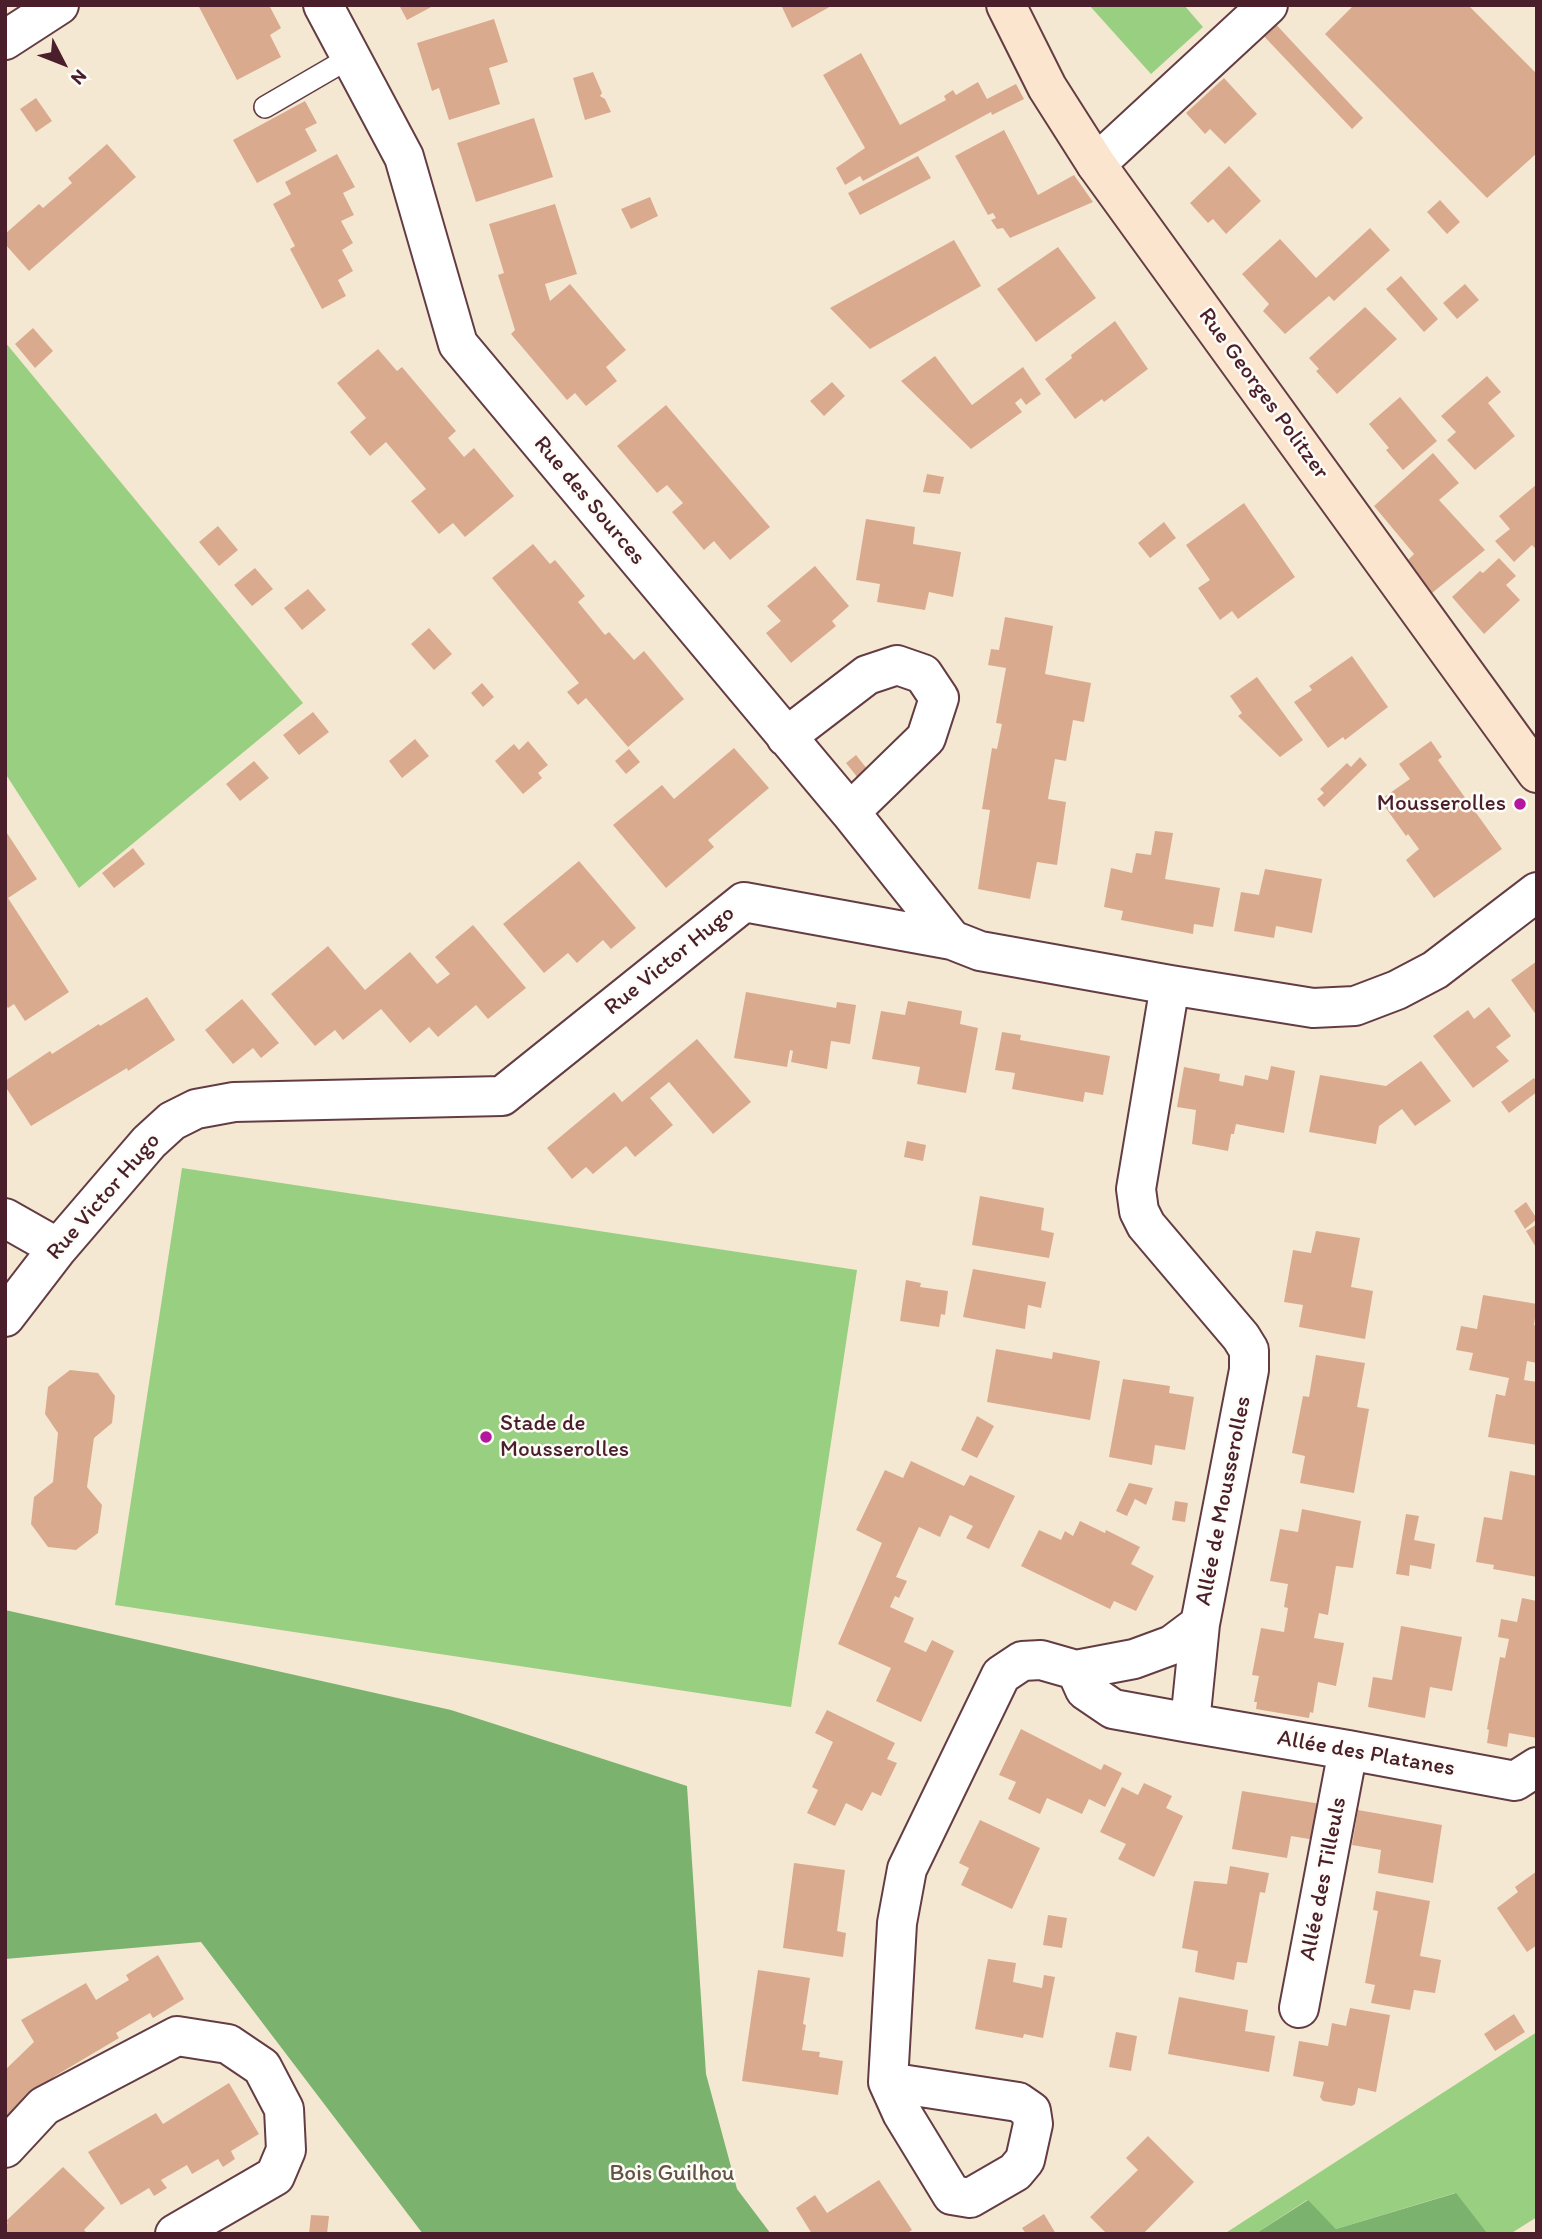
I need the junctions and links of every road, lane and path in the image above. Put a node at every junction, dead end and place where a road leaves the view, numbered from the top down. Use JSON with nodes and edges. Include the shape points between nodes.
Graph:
{"nodes":[{"id":1,"x":59,"y":5,"type":"edge"},
{"id":2,"x":323,"y":5,"type":"edge"},
{"id":3,"x":1006,"y":5,"type":"edge"},
{"id":4,"x":1268,"y":5,"type":"edge"},
{"id":5,"x":5,"y":40,"type":"edge"},
{"id":6,"x":351,"y":57,"type":"junction"},
{"id":7,"x":265,"y":107,"type":"dead end"},
{"id":8,"x":1096,"y":164,"type":"junction"},
{"id":9,"x":786,"y":737,"type":"junction"},
{"id":10,"x":1537,"y":773,"type":"edge"},
{"id":11,"x":850,"y":812,"type":"junction"},
{"id":12,"x":1537,"y":892,"type":"edge"},
{"id":13,"x":951,"y":940,"type":"junction"},
{"id":14,"x":1170,"y":985,"type":"junction"},
{"id":15,"x":5,"y":1217,"type":"edge"},
{"id":16,"x":58,"y":1248,"type":"junction"},
{"id":17,"x":5,"y":1317,"type":"edge"},
{"id":18,"x":1200,"y":1624,"type":"junction"},
{"id":19,"x":1076,"y":1670,"type":"junction"},
{"id":20,"x":1190,"y":1723,"type":"junction"},
{"id":21,"x":1348,"y":1750,"type":"junction"},
{"id":22,"x":1537,"y":1767,"type":"edge"},
{"id":23,"x":1300,"y":2008,"type":"dead end"},
{"id":24,"x":888,"y":2082,"type":"dead end"},
{"id":25,"x":5,"y":2148,"type":"edge"},
{"id":26,"x":175,"y":2234,"type":"edge"}],
"edges":[{"from":1,"to":5,"type":"street"},
{"from":2,"to":6,"type":"street","name":"Rue des Sources"},
{"from":3,"to":8,"type":"street","name":"Rue Georges Politzer","via":[[1047,87]]},
{"from":4,"to":8,"type":"street"},
{"from":6,"to":7,"type":"lane"},
{"from":6,"to":9,"type":"street","name":"Rue des Sources","via":[[404,157],[458,344]]},
{"from":8,"to":10,"type":"street","name":"Rue Georges Politzer"},
{"from":9,"to":11,"type":"street","name":"Rue des Sources"},
{"from":9,"to":11,"type":"street","via":[[867,675],[897,665],[923,674],[939,698],[926,738]]},
{"from":11,"to":13,"type":"street","name":"Rue des Sources"},
{"from":12,"to":14,"type":"street","name":"Rue Victor Hugo","via":[[1435,970],[1355,1006],[1313,1009]]},
{"from":13,"to":14,"type":"street","name":"Rue Victor Hugo","via":[[980,951]]},
{"from":13,"to":16,"type":"street","name":"Rue Victor Hugo","via":[[744,902],[502,1096],[234,1102],[196,1109],[172,1121],[149,1142]]},
{"from":14,"to":18,"type":"street","name":"Allée de Mousserolles","via":[[1136,1189],[1139,1211],[1249,1350],[1249,1370]]},
{"from":15,"to":16,"type":"street"},
{"from":16,"to":17,"type":"street","name":"Rue Victor Hugo"},
{"from":18,"to":19,"type":"street","name":"Allée de Mousserolles","via":[[1171,1645]]},
{"from":18,"to":20,"type":"street"},
{"from":19,"to":20,"type":"street","name":"Allée des Platanes","via":[[1085,1690],[1113,1709]]},
{"from":19,"to":24,"type":"street","name":"Allée de Mousserolles","via":[[1041,1660],[1022,1661],[1001,1675],[907,1870],[897,1923]]},
{"from":20,"to":21,"type":"street","name":"Allée des Platanes"},
{"from":21,"to":22,"type":"street","name":"Allée des Platanes","via":[[1516,1781]]},
{"from":21,"to":23,"type":"street","name":"Allée des Tilleuls"},
{"from":25,"to":26,"type":"street","via":[[44,2106],[177,2036],[228,2045],[262,2067],[284,2109],[286,2150],[275,2176]]}]}
